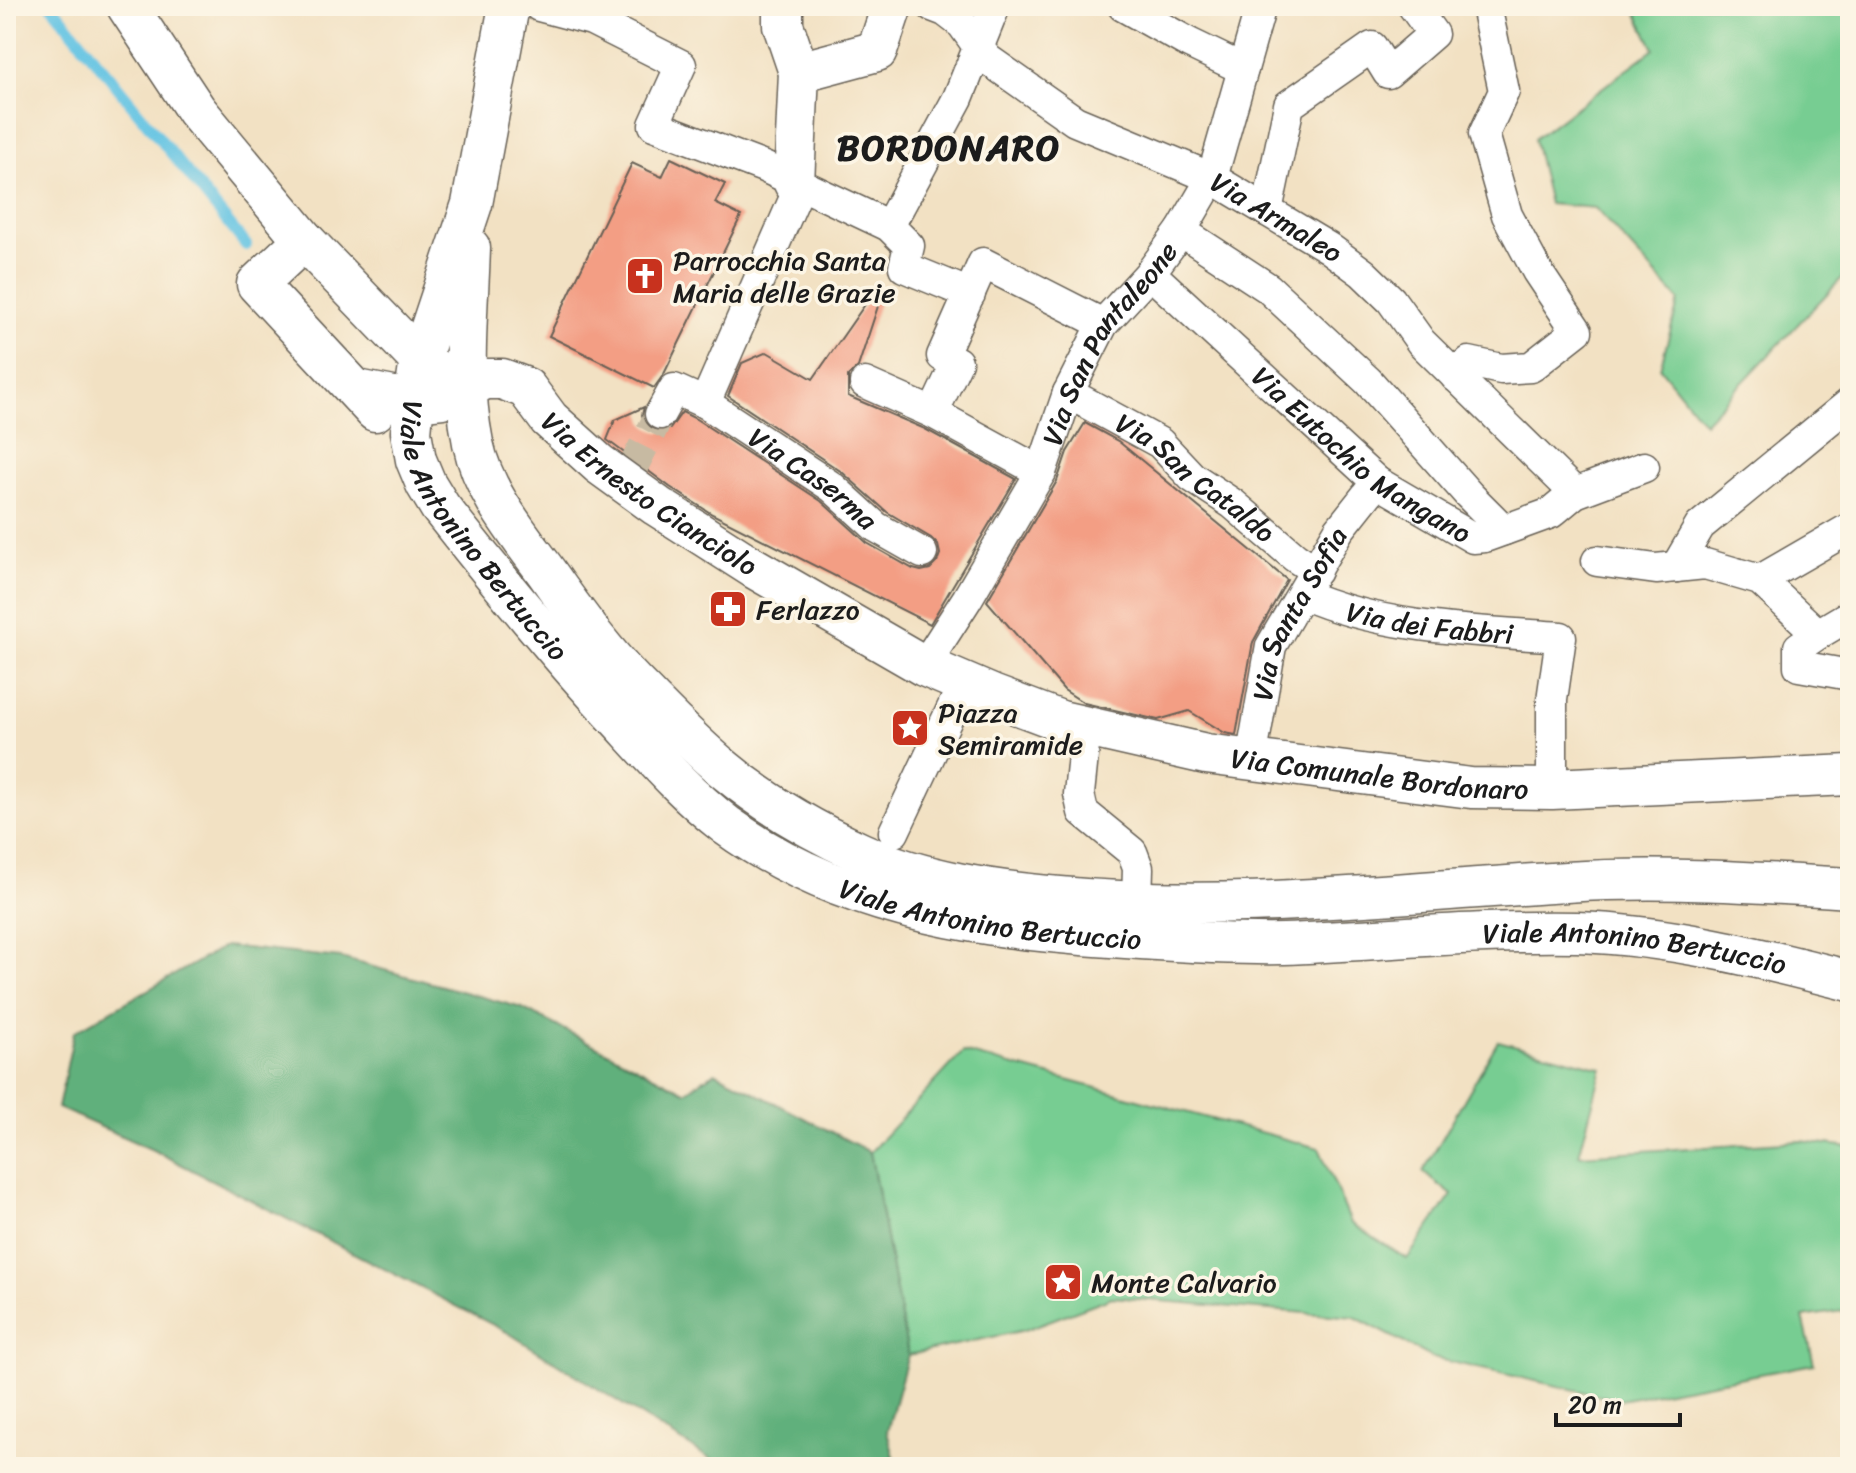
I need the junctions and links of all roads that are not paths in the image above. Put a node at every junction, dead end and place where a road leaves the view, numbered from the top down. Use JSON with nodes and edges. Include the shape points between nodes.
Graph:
{"nodes":[{"id":1,"x":127,"y":6,"type":"edge"},
{"id":2,"x":509,"y":6,"type":"edge"},
{"id":3,"x":539,"y":6,"type":"edge"},
{"id":4,"x":783,"y":6,"type":"edge"},
{"id":5,"x":892,"y":6,"type":"edge"},
{"id":6,"x":932,"y":6,"type":"edge"},
{"id":7,"x":995,"y":6,"type":"edge"},
{"id":8,"x":1123,"y":6,"type":"edge"},
{"id":9,"x":1261,"y":6,"type":"edge"},
{"id":10,"x":1413,"y":6,"type":"edge"},
{"id":11,"x":1486,"y":6,"type":"edge"},
{"id":12,"x":979,"y":51,"type":"junction"},
{"id":13,"x":1243,"y":69,"type":"junction"},
{"id":14,"x":799,"y":72,"type":"junction"},
{"id":15,"x":1212,"y":178,"type":"junction"},
{"id":16,"x":797,"y":185,"type":"junction"},
{"id":17,"x":472,"y":204,"type":"junction"},
{"id":18,"x":1267,"y":211,"type":"junction"},
{"id":19,"x":889,"y":226,"type":"junction"},
{"id":20,"x":1181,"y":231,"type":"junction"},
{"id":21,"x":304,"y":240,"type":"junction"},
{"id":22,"x":1150,"y":273,"type":"junction"},
{"id":23,"x":970,"y":294,"type":"junction"},
{"id":24,"x":1103,"y":324,"type":"junction"},
{"id":25,"x":420,"y":360,"type":"junction"},
{"id":26,"x":1456,"y":377,"type":"junction"},
{"id":27,"x":865,"y":383,"type":"dead end"},
{"id":28,"x":357,"y":390,"type":"junction"},
{"id":29,"x":466,"y":390,"type":"junction"},
{"id":30,"x":1068,"y":393,"type":"junction"},
{"id":31,"x":414,"y":401,"type":"junction"},
{"id":32,"x":705,"y":403,"type":"junction"},
{"id":33,"x":1850,"y":403,"type":"edge"},
{"id":34,"x":933,"y":413,"type":"junction"},
{"id":35,"x":660,"y":414,"type":"tunnel mouth"},
{"id":36,"x":416,"y":460,"type":"junction"},
{"id":37,"x":1644,"y":467,"type":"dead end"},
{"id":38,"x":1041,"y":472,"type":"junction"},
{"id":39,"x":1377,"y":482,"type":"junction"},
{"id":40,"x":1575,"y":493,"type":"junction"},
{"id":41,"x":1850,"y":528,"type":"edge"},
{"id":42,"x":1504,"y":530,"type":"junction"},
{"id":43,"x":922,"y":553,"type":"dead end"},
{"id":44,"x":1597,"y":561,"type":"dead end"},
{"id":45,"x":1676,"y":567,"type":"junction"},
{"id":46,"x":1760,"y":580,"type":"junction"},
{"id":47,"x":1309,"y":582,"type":"junction"},
{"id":48,"x":1850,"y":615,"type":"edge"},
{"id":49,"x":1818,"y":634,"type":"junction"},
{"id":50,"x":924,"y":666,"type":"junction"},
{"id":51,"x":1850,"y":675,"type":"edge"},
{"id":52,"x":964,"y":683,"type":"junction"},
{"id":53,"x":1086,"y":727,"type":"junction"},
{"id":54,"x":1251,"y":760,"type":"junction"},
{"id":55,"x":1850,"y":775,"type":"edge"},
{"id":56,"x":1552,"y":789,"type":"junction"},
{"id":57,"x":894,"y":832,"type":"dead end"},
{"id":58,"x":1850,"y":888,"type":"edge"},
{"id":59,"x":1137,"y":902,"type":"junction"},
{"id":60,"x":1850,"y":981,"type":"edge"}],
"edges":[{"from":1,"to":21,"type":"street","via":[[196,110]]},
{"from":2,"to":17,"type":"street"},
{"from":3,"to":16,"type":"street","via":[[592,20],[681,65],[654,125]]},
{"from":4,"to":14,"type":"street","via":[[783,25]]},
{"from":5,"to":14,"type":"street","via":[[877,51]]},
{"from":6,"to":12,"type":"street","name":"Via Armaleo","via":[[962,24]]},
{"from":7,"to":12,"type":"street"},
{"from":8,"to":13,"type":"street"},
{"from":9,"to":13,"type":"street","name":"Via San Pantaleone"},
{"from":10,"to":18,"type":"street","via":[[1433,34],[1388,73],[1372,47],[1289,105]]},
{"from":11,"to":26,"type":"street","via":[[1504,91],[1484,134],[1507,215],[1577,331],[1531,367],[1501,369],[1469,362]]},
{"from":12,"to":15,"type":"street","name":"Via Armaleo","via":[[1075,121]]},
{"from":12,"to":19,"type":"street"},
{"from":13,"to":15,"type":"street","name":"Via San Pantaleone"},
{"from":14,"to":16,"type":"street"},
{"from":15,"to":18,"type":"street","name":"Via Armaleo"},
{"from":15,"to":20,"type":"street","name":"Via San Pantaleone"},
{"from":16,"to":19,"type":"street"},
{"from":16,"to":32,"type":"street"},
{"from":17,"to":25,"type":"street","name":"Viale Antonino Bertuccio"},
{"from":17,"to":29,"type":"street","name":"Viale Antonino Bertuccio"},
{"from":18,"to":26,"type":"street","name":"Via Armaleo","via":[[1363,273]]},
{"from":19,"to":23,"type":"street","via":[[909,246],[904,267]]},
{"from":20,"to":22,"type":"street","name":"Via San Pantaleone"},
{"from":20,"to":42,"type":"street","via":[[1268,288],[1368,381]]},
{"from":21,"to":25,"type":"street"},
{"from":21,"to":28,"type":"street","via":[[257,284]]},
{"from":22,"to":24,"type":"street","name":"Via San Pantaleone"},
{"from":22,"to":39,"type":"street","name":"Via Eutochio Mangano"},
{"from":23,"to":24,"type":"street","via":[[983,263]]},
{"from":23,"to":34,"type":"street","via":[[942,356],[957,362]]},
{"from":24,"to":30,"type":"street","name":"Via San Pantaleone"},
{"from":25,"to":29,"type":"street"},
{"from":25,"to":31,"type":"street","name":"Viale Antonino Bertuccio"},
{"from":26,"to":40,"type":"street","name":"Via Armaleo"},
{"from":27,"to":34,"type":"street"},
{"from":28,"to":31,"type":"street"},
{"from":28,"to":36,"type":"street"},
{"from":29,"to":31,"type":"street","name":"Via Ernesto Cianciolo"},
{"from":29,"to":50,"type":"street","name":"Via Ernesto Cianciolo","via":[[486,379],[526,388],[549,419],[754,568]]},
{"from":29,"to":59,"type":"street","name":"Viale Antonino Bertuccio","via":[[481,469],[506,517],[614,663],[726,772],[782,812],[865,855],[986,889]]},
{"from":30,"to":38,"type":"street","name":"Via San Pantaleone"},
{"from":30,"to":47,"type":"street","name":"Via San Cataldo","via":[[1160,443],[1192,477],[1233,504]]},
{"from":31,"to":36,"type":"street","name":"Viale Antonino Bertuccio","via":[[411,432]]},
{"from":32,"to":35,"type":"street","name":"Via Caserma","via":[[674,389]]},
{"from":32,"to":43,"type":"street","name":"Via Caserma","via":[[832,487],[876,527]]},
{"from":33,"to":45,"type":"street","via":[[1700,526]]},
{"from":34,"to":38,"type":"street"},
{"from":36,"to":60,"type":"street","name":"Viale Antonino Bertuccio","via":[[440,507],[543,635],[699,803],[761,848],[852,892],[979,924],[1090,936],[1278,944],[1618,935],[1692,945]]},
{"from":37,"to":40,"type":"street","name":"Via Eutochio Mangano"},
{"from":38,"to":50,"type":"street","name":"Via San Pantaleone"},
{"from":39,"to":42,"type":"street","name":"Via Eutochio Mangano","via":[[1473,538]]},
{"from":39,"to":47,"type":"street","name":"Via Santa Sofia","via":[[1339,530]]},
{"from":40,"to":42,"type":"street","name":"Via Eutochio Mangano","via":[[1551,513]]},
{"from":41,"to":46,"type":"street"},
{"from":44,"to":45,"type":"street"},
{"from":45,"to":46,"type":"street","via":[[1705,564]]},
{"from":46,"to":49,"type":"street"},
{"from":47,"to":54,"type":"street","name":"Via Santa Sofia","via":[[1271,646]]},
{"from":47,"to":56,"type":"street","name":"Via dei Fabbri","via":[[1332,607],[1372,618],[1561,637],[1552,700]]},
{"from":48,"to":49,"type":"street"},
{"from":49,"to":51,"type":"street","via":[[1799,647],[1799,666]]},
{"from":50,"to":52,"type":"street","name":"Via Comunale Bordonaro"},
{"from":52,"to":53,"type":"street","name":"Via Comunale Bordonaro"},
{"from":52,"to":57,"type":"street"},
{"from":53,"to":54,"type":"street","name":"Via Comunale Bordonaro"},
{"from":53,"to":59,"type":"street","via":[[1079,794],[1083,812],[1132,852],[1138,868]]},
{"from":54,"to":56,"type":"street","name":"Via Comunale Bordonaro","via":[[1471,788]]},
{"from":55,"to":56,"type":"street","name":"Via Comunale Bordonaro"},
{"from":58,"to":59,"type":"street","name":"Viale Antonino Bertuccio","via":[[1621,880],[1281,903]]}]}
